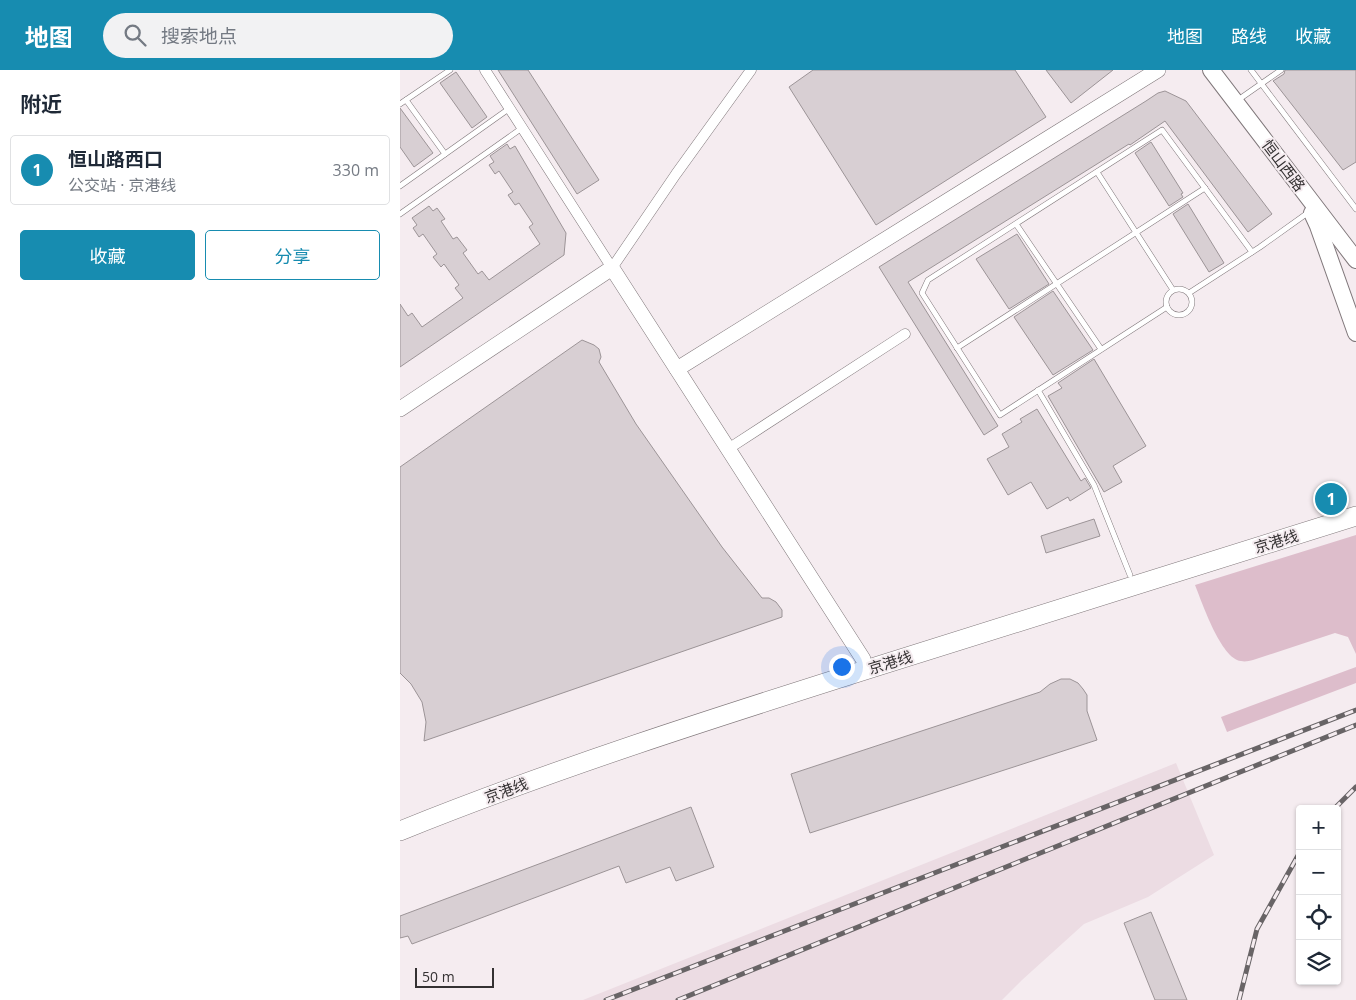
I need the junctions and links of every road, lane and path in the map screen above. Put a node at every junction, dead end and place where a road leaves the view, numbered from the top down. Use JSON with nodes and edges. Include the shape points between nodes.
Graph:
{"nodes":[{"id":1,"x":450,"y":70,"type":"edge"},
{"id":2,"x":485,"y":70,"type":"edge"},
{"id":3,"x":751,"y":70,"type":"edge"},
{"id":4,"x":1158,"y":70,"type":"edge"},
{"id":5,"x":1211,"y":70,"type":"edge"},
{"id":6,"x":1251,"y":70,"type":"edge"},
{"id":7,"x":1281,"y":70,"type":"edge"},
{"id":8,"x":1261,"y":84,"type":"junction"},
{"id":9,"x":406,"y":100,"type":"junction"},
{"id":10,"x":1235,"y":102,"type":"junction"},
{"id":11,"x":400,"y":104,"type":"edge"},
{"id":12,"x":510,"y":108,"type":"junction"},
{"id":13,"x":522,"y":128,"type":"junction"},
{"id":14,"x":445,"y":154,"type":"junction"},
{"id":15,"x":1097,"y":172,"type":"junction"},
{"id":16,"x":1296,"y":181,"type":"junction"},
{"id":17,"x":400,"y":186,"type":"edge"},
{"id":18,"x":1205,"y":188,"type":"junction"},
{"id":19,"x":1356,"y":209,"type":"edge"},
{"id":20,"x":1310,"y":210,"type":"junction"},
{"id":21,"x":400,"y":214,"type":"edge"},
{"id":22,"x":1016,"y":224,"type":"junction"},
{"id":23,"x":1136,"y":232,"type":"junction"},
{"id":24,"x":1252,"y":252,"type":"junction"},
{"id":25,"x":1356,"y":260,"type":"edge"},
{"id":26,"x":612,"y":268,"type":"junction"},
{"id":27,"x":1057,"y":283,"type":"junction"},
{"id":28,"x":1173,"y":290,"type":"junction"},
{"id":29,"x":1189,"y":293,"type":"junction"},
{"id":30,"x":1167,"y":307,"type":"junction"},
{"id":31,"x":1356,"y":333,"type":"edge"},
{"id":32,"x":905,"y":334,"type":"dead end"},
{"id":33,"x":957,"y":348,"type":"junction"},
{"id":34,"x":1102,"y":349,"type":"junction"},
{"id":35,"x":677,"y":370,"type":"junction"},
{"id":36,"x":1038,"y":390,"type":"junction"},
{"id":37,"x":400,"y":409,"type":"edge"},
{"id":38,"x":728,"y":449,"type":"junction"},
{"id":39,"x":1356,"y":503,"type":"edge"},
{"id":40,"x":1356,"y":516,"type":"edge"},
{"id":41,"x":1130,"y":574,"type":"junction"},
{"id":42,"x":863,"y":659,"type":"junction"},
{"id":43,"x":400,"y":818,"type":"edge"},
{"id":44,"x":400,"y":831,"type":"edge"}],
"edges":[{"from":1,"to":9,"type":"lane"},
{"from":2,"to":12,"type":"street"},
{"from":3,"to":26,"type":"street"},
{"from":4,"to":35,"type":"street"},
{"from":5,"to":10,"type":"main road","name":"恒山西路"},
{"from":6,"to":8,"type":"lane"},
{"from":7,"to":8,"type":"lane"},
{"from":8,"to":10,"type":"lane"},
{"from":8,"to":19,"type":"lane"},
{"from":9,"to":11,"type":"lane"},
{"from":9,"to":14,"type":"lane"},
{"from":10,"to":16,"type":"main road","name":"恒山西路"},
{"from":12,"to":13,"type":"street"},
{"from":12,"to":14,"type":"lane"},
{"from":13,"to":21,"type":"lane"},
{"from":13,"to":26,"type":"street"},
{"from":14,"to":17,"type":"lane"},
{"from":15,"to":18,"type":"lane","via":[[1162,130]]},
{"from":15,"to":22,"type":"lane"},
{"from":15,"to":23,"type":"lane"},
{"from":16,"to":20,"type":"main road"},
{"from":16,"to":25,"type":"main road","name":"恒山西路"},
{"from":18,"to":23,"type":"lane"},
{"from":18,"to":24,"type":"lane"},
{"from":20,"to":24,"type":"lane"},
{"from":20,"to":31,"type":"main road"},
{"from":22,"to":27,"type":"lane"},
{"from":22,"to":33,"type":"lane","via":[[928,280],[924,287],[922,293]]},
{"from":23,"to":27,"type":"lane"},
{"from":23,"to":28,"type":"lane"},
{"from":24,"to":29,"type":"lane"},
{"from":26,"to":35,"type":"street"},
{"from":26,"to":37,"type":"street"},
{"from":27,"to":33,"type":"lane"},
{"from":27,"to":34,"type":"lane"},
{"from":28,"to":29,"type":"lane","via":[[1179,288]]},
{"from":28,"to":30,"type":"lane","via":[[1166,299]]},
{"from":29,"to":30,"type":"lane","via":[[1192,304],[1184,314],[1175,314]]},
{"from":30,"to":34,"type":"lane"},
{"from":32,"to":38,"type":"street"},
{"from":33,"to":36,"type":"lane","via":[[1000,415]]},
{"from":34,"to":36,"type":"lane"},
{"from":35,"to":38,"type":"street"},
{"from":36,"to":41,"type":"lane","via":[[1094,484]]},
{"from":38,"to":42,"type":"street"},
{"from":39,"to":41,"type":"highway","name":"京港线"},
{"from":40,"to":44,"type":"highway","name":"京港线","via":[[614,752],[498,792]]},
{"from":41,"to":42,"type":"highway","name":"京港线"},
{"from":42,"to":43,"type":"highway","name":"京港线","via":[[610,740]]}]}
